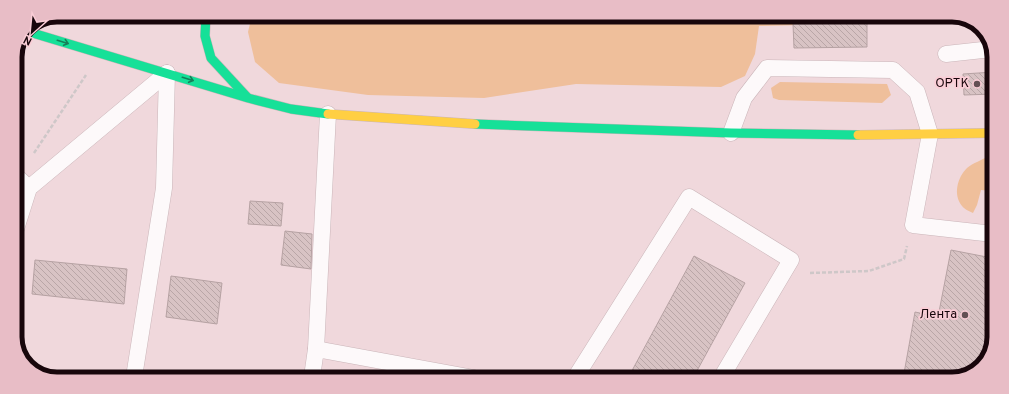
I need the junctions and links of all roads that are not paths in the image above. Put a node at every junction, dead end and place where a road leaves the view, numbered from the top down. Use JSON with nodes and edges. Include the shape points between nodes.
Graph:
{"nodes":[{"id":1,"x":206,"y":22,"type":"edge"},
{"id":2,"x":32,"y":33,"type":"edge"},
{"id":3,"x":986,"y":50,"type":"edge"},
{"id":4,"x":946,"y":54,"type":"dead end"},
{"id":5,"x":167,"y":73,"type":"junction"},
{"id":6,"x":248,"y":98,"type":"junction"},
{"id":7,"x":328,"y":114,"type":"junction"},
{"id":8,"x":987,"y":132,"type":"edge"},
{"id":9,"x":731,"y":133,"type":"junction"},
{"id":10,"x":930,"y":134,"type":"junction"},
{"id":11,"x":22,"y":182,"type":"edge"},
{"id":12,"x":29,"y":188,"type":"junction"},
{"id":13,"x":22,"y":210,"type":"edge"},
{"id":14,"x":987,"y":233,"type":"edge"},
{"id":15,"x":316,"y":350,"type":"junction"},
{"id":16,"x":135,"y":372,"type":"edge"},
{"id":17,"x":313,"y":372,"type":"edge"},
{"id":18,"x":440,"y":372,"type":"edge"},
{"id":19,"x":579,"y":372,"type":"edge"},
{"id":20,"x":725,"y":372,"type":"edge"}],
"edges":[{"from":1,"to":6,"type":"street","via":[[211,58]]},
{"from":2,"to":5,"type":"street","one_way":true},
{"from":3,"to":4,"type":"lane"},
{"from":5,"to":6,"type":"street","one_way":true},
{"from":5,"to":12,"type":"lane"},
{"from":5,"to":16,"type":"lane","via":[[164,188]]},
{"from":6,"to":7,"type":"street","via":[[291,109]]},
{"from":7,"to":9,"type":"street","via":[[460,123]]},
{"from":7,"to":15,"type":"lane"},
{"from":8,"to":10,"type":"street"},
{"from":9,"to":10,"type":"street"},
{"from":9,"to":10,"type":"lane","via":[[744,98],[767,68],[893,70],[917,92]]},
{"from":10,"to":14,"type":"lane","via":[[913,225]]},
{"from":11,"to":12,"type":"lane"},
{"from":12,"to":13,"type":"lane"},
{"from":15,"to":17,"type":"lane"},
{"from":15,"to":18,"type":"lane"},
{"from":19,"to":20,"type":"lane","via":[[689,197],[791,260]]}]}
